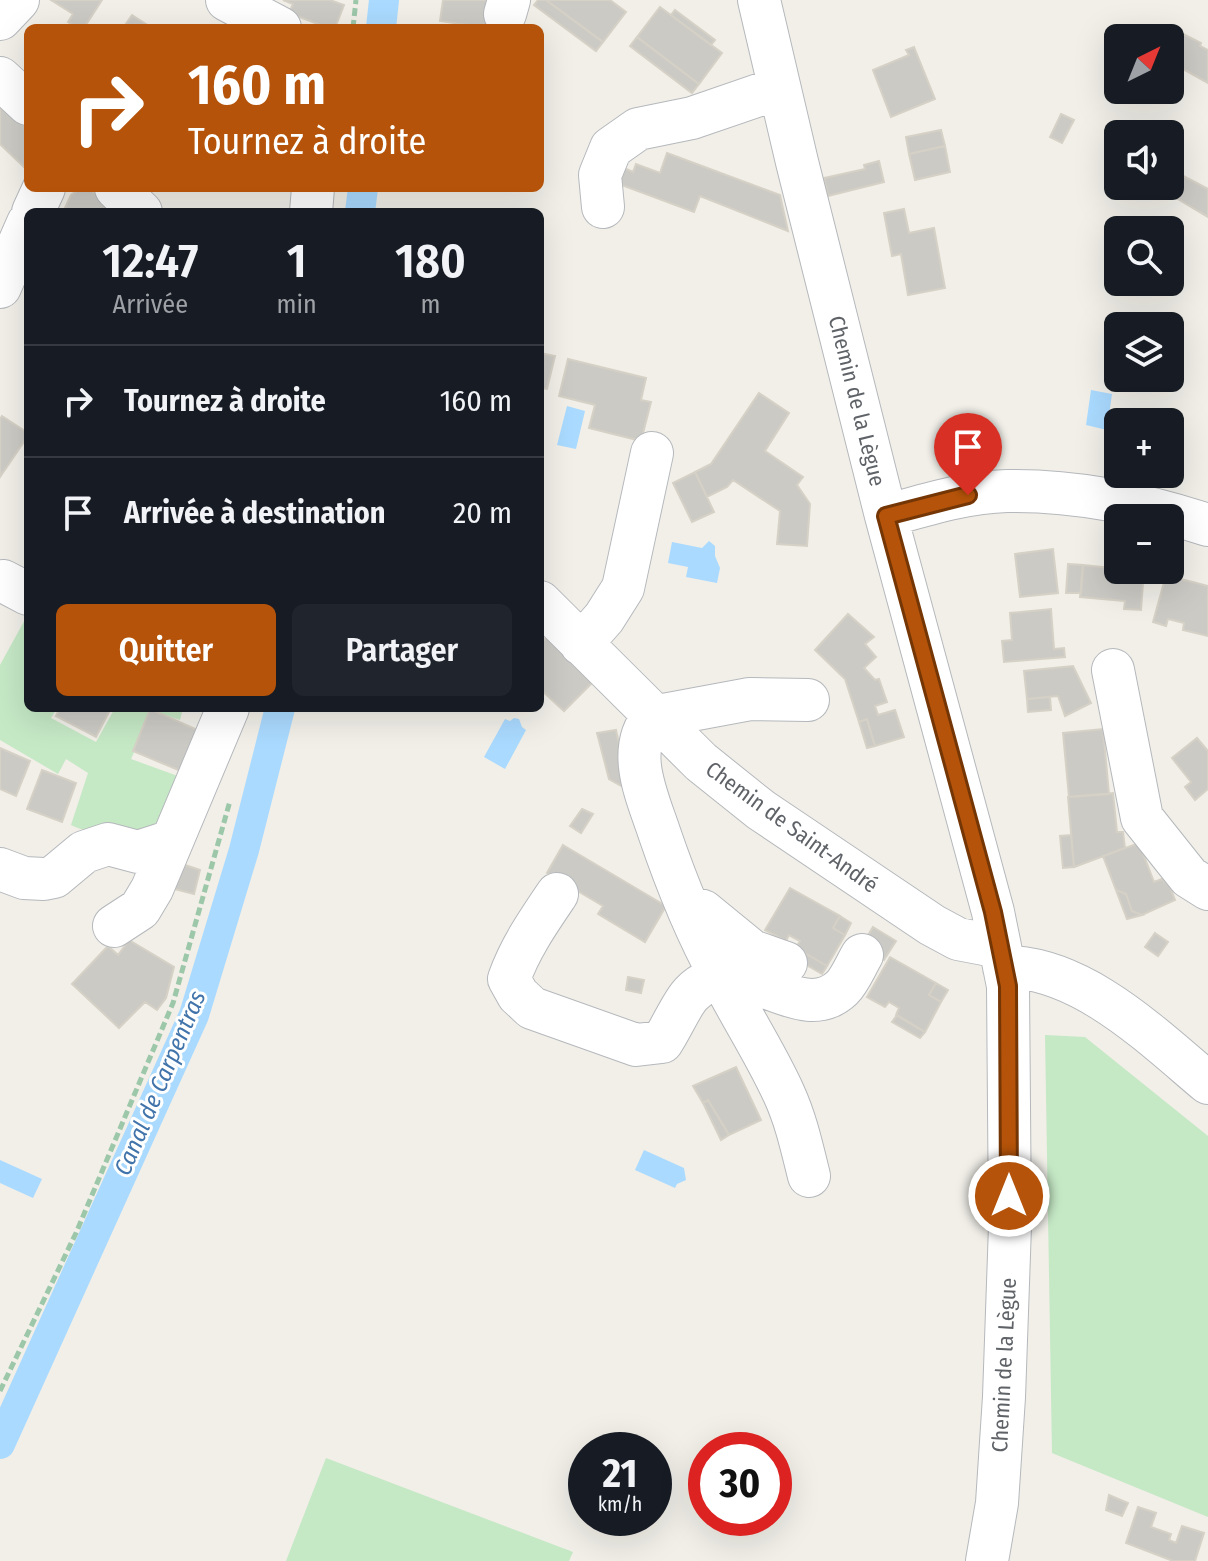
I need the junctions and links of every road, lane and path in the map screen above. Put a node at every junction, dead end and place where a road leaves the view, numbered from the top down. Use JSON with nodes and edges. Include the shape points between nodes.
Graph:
{"nodes":[{"id":1,"x":18,"y":0,"type":"edge"},
{"id":2,"x":227,"y":0,"type":"edge"},
{"id":3,"x":356,"y":0,"type":"edge"},
{"id":4,"x":759,"y":0,"type":"edge"},
{"id":5,"x":0,"y":19,"type":"edge"},
{"id":6,"x":272,"y":24,"type":"edge"},
{"id":7,"x":353,"y":24,"type":"edge"},
{"id":8,"x":0,"y":78,"type":"edge"},
{"id":9,"x":779,"y":88,"type":"junction"},
{"id":10,"x":24,"y":100,"type":"edge"},
{"id":11,"x":603,"y":207,"type":"dead end"},
{"id":12,"x":24,"y":232,"type":"edge"},
{"id":13,"x":0,"y":287,"type":"edge"},
{"id":14,"x":652,"y":453,"type":"dead end"},
{"id":15,"x":886,"y":516,"type":"junction"},
{"id":16,"x":1208,"y":525,"type":"edge"},
{"id":17,"x":544,"y":606,"type":"edge"},
{"id":18,"x":581,"y":644,"type":"junction"},
{"id":19,"x":1113,"y":670,"type":"dead end"},
{"id":20,"x":808,"y":700,"type":"dead end"},
{"id":21,"x":226,"y":712,"type":"edge"},
{"id":22,"x":653,"y":717,"type":"junction"},
{"id":23,"x":232,"y":794,"type":"dead end"},
{"id":24,"x":172,"y":841,"type":"junction"},
{"id":25,"x":0,"y":869,"type":"edge"},
{"id":26,"x":1208,"y":889,"type":"edge"},
{"id":27,"x":557,"y":894,"type":"dead end"},
{"id":28,"x":685,"y":905,"type":"junction"},
{"id":29,"x":114,"y":926,"type":"dead end"},
{"id":30,"x":862,"y":955,"type":"dead end"},
{"id":31,"x":1002,"y":957,"type":"junction"},
{"id":32,"x":786,"y":963,"type":"dead end"},
{"id":33,"x":720,"y":976,"type":"junction"},
{"id":34,"x":1208,"y":1083,"type":"edge"},
{"id":35,"x":809,"y":1176,"type":"dead end"},
{"id":36,"x":0,"y":1391,"type":"edge"},
{"id":37,"x":997,"y":1503,"type":"junction"},
{"id":38,"x":987,"y":1561,"type":"edge"},
{"id":39,"x":1011,"y":1561,"type":"edge"}],
"edges":[{"from":1,"to":5,"type":"street"},
{"from":2,"to":6,"type":"street"},
{"from":3,"to":7,"type":"path"},
{"from":4,"to":9,"type":"street","name":"Chemin de la Lègue"},
{"from":8,"to":10,"type":"street"},
{"from":9,"to":11,"type":"street","via":[[692,118],[638,129],[611,148],[600,175]]},
{"from":9,"to":15,"type":"street","name":"Chemin de la Lègue"},
{"from":12,"to":13,"type":"street"},
{"from":14,"to":18,"type":"street","via":[[623,588]]},
{"from":15,"to":16,"type":"street","via":[[1006,491],[1111,499]]},
{"from":15,"to":31,"type":"street","name":"Chemin de la Lègue"},
{"from":17,"to":18,"type":"street","name":"Chemin de Saint-André"},
{"from":18,"to":22,"type":"street","name":"Chemin de Saint-André"},
{"from":19,"to":26,"type":"street","via":[[1142,818],[1189,877]]},
{"from":20,"to":22,"type":"street","via":[[750,699]]},
{"from":21,"to":24,"type":"street"},
{"from":22,"to":28,"type":"street","via":[[642,738],[641,779]]},
{"from":22,"to":31,"type":"street","name":"Chemin de Saint-André","via":[[761,810],[932,925]]},
{"from":23,"to":36,"type":"path","via":[[173,1003],[76,1233]]},
{"from":24,"to":25,"type":"street","via":[[138,852],[108,844],[84,852],[44,879]]},
{"from":24,"to":29,"type":"street","via":[[140,909]]},
{"from":27,"to":33,"type":"street","via":[[529,935],[509,979],[532,1008],[636,1045],[662,1042],[691,994]]},
{"from":28,"to":32,"type":"street","via":[[703,911],[752,951]]},
{"from":28,"to":33,"type":"street"},
{"from":30,"to":33,"type":"street","via":[[843,987],[820,1000]]},
{"from":31,"to":34,"type":"street","name":"Chemin de Saint-André","via":[[1090,993],[1133,1020]]},
{"from":31,"to":37,"type":"street","name":"Chemin de la Lègue","via":[[1008,986],[1010,1226]]},
{"from":33,"to":35,"type":"street","via":[[784,1094]]},
{"from":37,"to":38,"type":"street","name":"Chemin de la Lègue"},
{"from":37,"to":39,"type":"street"}]}
